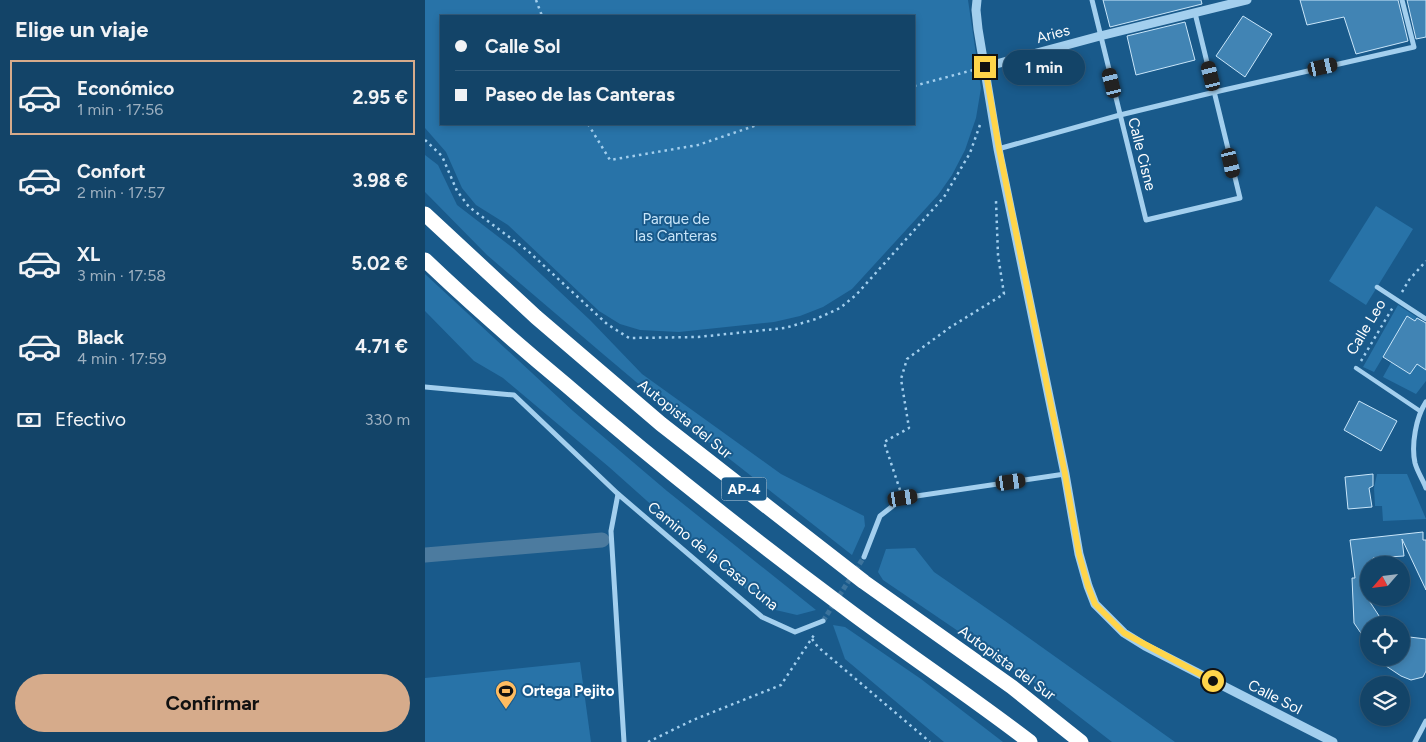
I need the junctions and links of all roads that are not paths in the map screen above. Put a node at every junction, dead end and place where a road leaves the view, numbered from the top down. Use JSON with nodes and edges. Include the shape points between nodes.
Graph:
{"nodes":[{"id":1,"x":977,"y":0,"type":"edge"},
{"id":2,"x":1091,"y":0,"type":"edge"},
{"id":3,"x":1247,"y":0,"type":"edge"},
{"id":4,"x":1401,"y":0,"type":"edge"},
{"id":5,"x":1195,"y":13,"type":"junction"},
{"id":6,"x":1100,"y":36,"type":"junction"},
{"id":7,"x":985,"y":67,"type":"junction"},
{"id":8,"x":1215,"y":92,"type":"junction"},
{"id":9,"x":1120,"y":115,"type":"junction"},
{"id":10,"x":999,"y":149,"type":"junction"},
{"id":11,"x":425,"y":214,"type":"edge"},
{"id":12,"x":425,"y":260,"type":"edge"},
{"id":13,"x":1377,"y":287,"type":"dead end"},
{"id":14,"x":1426,"y":319,"type":"edge"},
{"id":15,"x":1356,"y":368,"type":"road end"},
{"id":16,"x":425,"y":387,"type":"edge"},
{"id":17,"x":1426,"y":402,"type":"edge"},
{"id":18,"x":1420,"y":411,"type":"junction"},
{"id":19,"x":1426,"y":414,"type":"edge"},
{"id":20,"x":1065,"y":474,"type":"junction"},
{"id":21,"x":1426,"y":488,"type":"edge"},
{"id":22,"x":618,"y":494,"type":"junction"},
{"id":23,"x":863,"y":557,"type":"tunnel mouth"},
{"id":24,"x":823,"y":621,"type":"tunnel mouth"},
{"id":25,"x":1426,"y":721,"type":"edge"},
{"id":26,"x":624,"y":742,"type":"edge"},
{"id":27,"x":1030,"y":742,"type":"edge"},
{"id":28,"x":1081,"y":742,"type":"edge"},
{"id":29,"x":1333,"y":742,"type":"edge"},
{"id":30,"x":1415,"y":742,"type":"edge"}],
"edges":[{"from":1,"to":7,"type":"street","name":"Calle Sol"},
{"from":2,"to":6,"type":"street","name":"Calle Cisne"},
{"from":3,"to":5,"type":"street","name":"Aries"},
{"from":4,"to":8,"type":"street","via":[[1414,46]]},
{"from":5,"to":6,"type":"street","name":"Aries"},
{"from":5,"to":8,"type":"street"},
{"from":6,"to":7,"type":"street","name":"Aries"},
{"from":6,"to":9,"type":"street","name":"Calle Cisne"},
{"from":7,"to":10,"type":"street","name":"Calle Sol"},
{"from":8,"to":9,"type":"street"},
{"from":8,"to":9,"type":"street","name":"Calle Cisne","via":[[1240,198],[1146,220]]},
{"from":9,"to":10,"type":"street"},
{"from":10,"to":20,"type":"street","name":"Calle Sol"},
{"from":11,"to":28,"type":"highway","name":"Autopista del Sur","number":"AP-4","via":[[661,424],[864,582],[1011,687]]},
{"from":12,"to":27,"type":"highway","number":"AP-4","via":[[518,345],[654,460],[846,609]]},
{"from":13,"to":14,"type":"street","name":"Calle Leo"},
{"from":15,"to":18,"type":"street"},
{"from":16,"to":22,"type":"street","name":"Camino de la Casa Cuna","via":[[514,395]]},
{"from":17,"to":18,"type":"street"},
{"from":18,"to":19,"type":"street"},
{"from":18,"to":21,"type":"street","via":[[1415,433],[1415,462]]},
{"from":20,"to":23,"type":"street","via":[[903,498],[880,516]]},
{"from":20,"to":29,"type":"street","name":"Calle Sol","via":[[1088,586],[1095,604],[1108,618],[1145,646]]},
{"from":22,"to":24,"type":"street","name":"Camino de la Casa Cuna","via":[[762,617],[795,632]]},
{"from":22,"to":26,"type":"street","via":[[611,532]]},
{"from":25,"to":30,"type":"street"}]}
